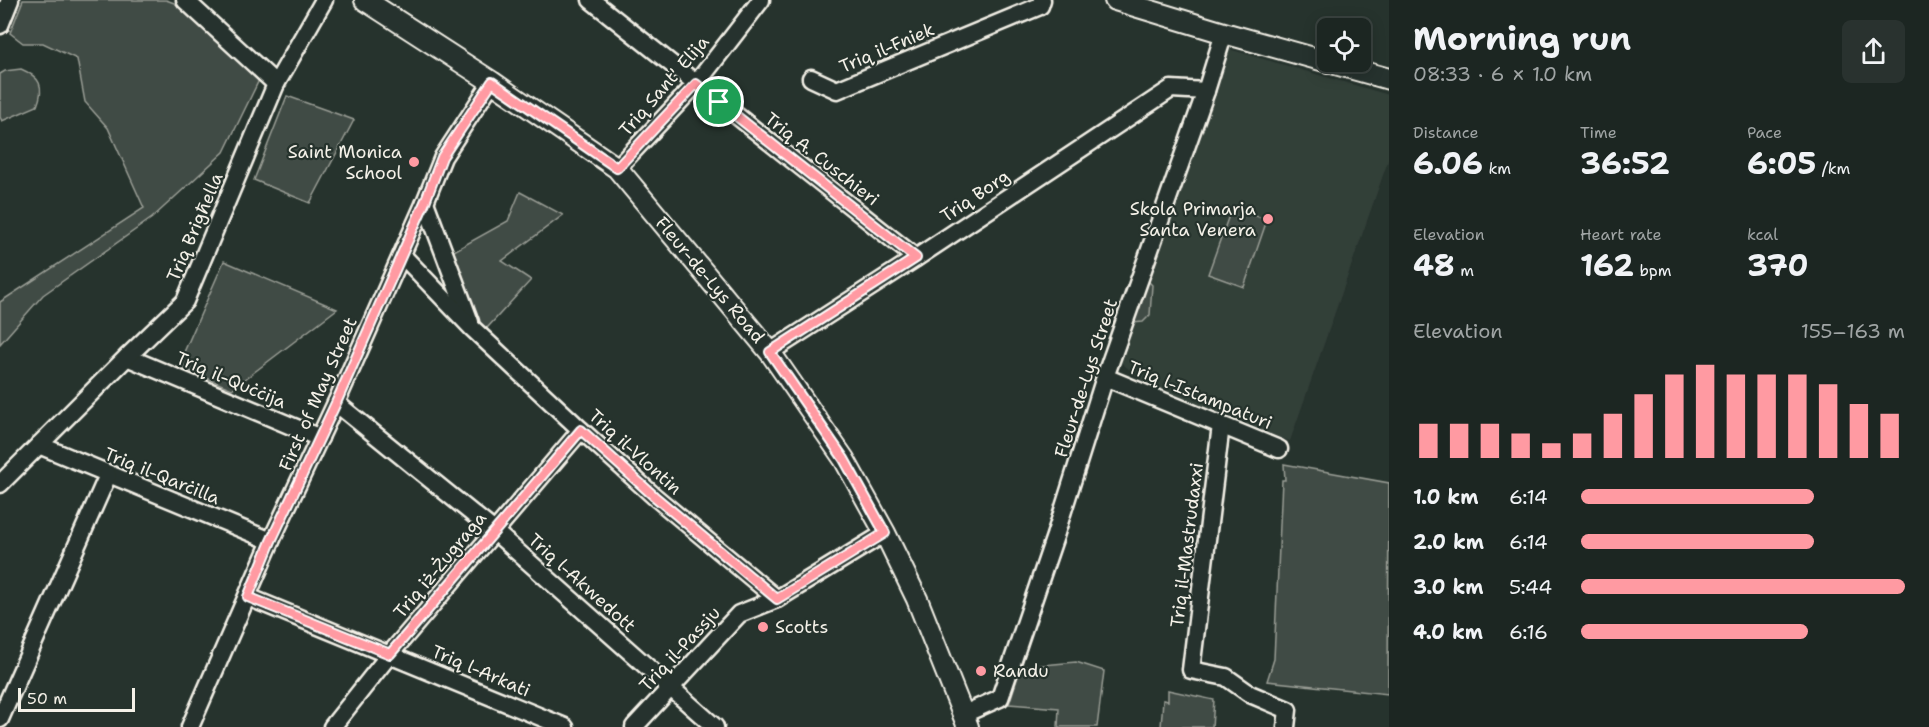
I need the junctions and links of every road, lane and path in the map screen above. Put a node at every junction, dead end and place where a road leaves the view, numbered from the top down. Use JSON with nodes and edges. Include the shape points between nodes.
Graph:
{"nodes":[{"id":1,"x":10,"y":0,"type":"edge"},
{"id":2,"x":184,"y":0,"type":"edge"},
{"id":3,"x":324,"y":0,"type":"edge"},
{"id":4,"x":365,"y":0,"type":"edge"},
{"id":5,"x":591,"y":0,"type":"edge"},
{"id":6,"x":761,"y":0,"type":"edge"},
{"id":7,"x":1042,"y":0,"type":"edge"},
{"id":8,"x":1115,"y":0,"type":"edge"},
{"id":9,"x":0,"y":26,"type":"edge"},
{"id":10,"x":1224,"y":33,"type":"junction"},
{"id":11,"x":811,"y":78,"type":"dead end"},
{"id":12,"x":1389,"y":79,"type":"edge"},
{"id":13,"x":492,"y":82,"type":"junction"},
{"id":14,"x":276,"y":84,"type":"junction"},
{"id":15,"x":696,"y":84,"type":"junction"},
{"id":16,"x":1206,"y":91,"type":"junction"},
{"id":17,"x":617,"y":168,"type":"junction"},
{"id":18,"x":425,"y":202,"type":"junction"},
{"id":19,"x":402,"y":255,"type":"junction"},
{"id":20,"x":916,"y":258,"type":"junction"},
{"id":21,"x":472,"y":328,"type":"junction"},
{"id":22,"x":770,"y":352,"type":"junction"},
{"id":23,"x":127,"y":357,"type":"junction"},
{"id":24,"x":1105,"y":376,"type":"junction"},
{"id":25,"x":336,"y":403,"type":"junction"},
{"id":26,"x":1221,"y":424,"type":"junction"},
{"id":27,"x":581,"y":430,"type":"junction"},
{"id":28,"x":320,"y":438,"type":"junction"},
{"id":29,"x":39,"y":445,"type":"junction"},
{"id":30,"x":1280,"y":449,"type":"dead end"},
{"id":31,"x":108,"y":475,"type":"junction"},
{"id":32,"x":0,"y":484,"type":"edge"},
{"id":33,"x":494,"y":531,"type":"junction"},
{"id":34,"x":885,"y":533,"type":"junction"},
{"id":35,"x":271,"y":541,"type":"junction"},
{"id":36,"x":248,"y":597,"type":"junction"},
{"id":37,"x":777,"y":599,"type":"junction"},
{"id":38,"x":390,"y":654,"type":"junction"},
{"id":39,"x":670,"y":689,"type":"junction"},
{"id":40,"x":0,"y":719,"type":"edge"},
{"id":41,"x":1287,"y":719,"type":"edge"},
{"id":42,"x":966,"y":721,"type":"edge"},
{"id":43,"x":190,"y":727,"type":"edge"},
{"id":44,"x":332,"y":727,"type":"edge"},
{"id":45,"x":565,"y":727,"type":"edge"},
{"id":46,"x":634,"y":727,"type":"edge"},
{"id":47,"x":715,"y":727,"type":"edge"}],
"edges":[{"from":1,"to":9,"type":"street"},
{"from":2,"to":14,"type":"street"},
{"from":3,"to":14,"type":"street","name":"Triq Brigħella"},
{"from":4,"to":13,"type":"main road","name":"Fleur-de-Lys Road"},
{"from":5,"to":15,"type":"street","name":"Triq A. Cuschieri"},
{"from":6,"to":15,"type":"street","name":"Triq Sant' Elija"},
{"from":7,"to":11,"type":"street","name":"Triq il-Fniek","via":[[1040,6],[837,90]]},
{"from":8,"to":10,"type":"main road"},
{"from":10,"to":12,"type":"main road"},
{"from":10,"to":16,"type":"street","name":"Fleur-de-Lys Street"},
{"from":13,"to":17,"type":"main road","name":"Fleur-de-Lys Road"},
{"from":13,"to":18,"type":"street","name":"First of May Street","via":[[442,157]]},
{"from":14,"to":23,"type":"street","name":"Triq Brigħella","via":[[185,301]]},
{"from":15,"to":17,"type":"street","name":"Triq Sant' Elija"},
{"from":15,"to":20,"type":"street","name":"Triq A. Cuschieri"},
{"from":16,"to":20,"type":"street","name":"Triq Borg","via":[[1171,88]]},
{"from":16,"to":24,"type":"street","name":"Fleur-de-Lys Street"},
{"from":17,"to":22,"type":"main road","name":"Fleur-de-Lys Road"},
{"from":18,"to":19,"type":"street","name":"First of May Street"},
{"from":18,"to":21,"type":"street","name":"Triq il-Vlontin"},
{"from":19,"to":21,"type":"street","name":"Triq il-Vlontin"},
{"from":19,"to":25,"type":"street","name":"First of May Street"},
{"from":20,"to":22,"type":"street","name":"Triq Borg"},
{"from":21,"to":27,"type":"street","name":"Triq il-Vlontin"},
{"from":22,"to":34,"type":"main road","name":"Fleur-de-Lys Road","via":[[844,459]]},
{"from":23,"to":28,"type":"street","name":"Triq il-Quċċija"},
{"from":23,"to":29,"type":"street","name":"Triq Brigħella"},
{"from":24,"to":26,"type":"street","name":"Triq l-Istampaturi"},
{"from":24,"to":42,"type":"street","name":"Fleur-de-Lys Street","via":[[1000,698]]},
{"from":25,"to":28,"type":"street","name":"First of May Street"},
{"from":25,"to":33,"type":"street","name":"Triq l-Akwedott"},
{"from":26,"to":30,"type":"street","name":"Triq l-Istampaturi"},
{"from":26,"to":41,"type":"street","name":"Triq il-Mastrudaxxi","via":[[1191,670],[1226,677]]},
{"from":27,"to":33,"type":"street","name":"Triq iż-Żugraga"},
{"from":27,"to":37,"type":"street","name":"Triq il-Vlontin"},
{"from":28,"to":35,"type":"street","name":"First of May Street"},
{"from":29,"to":31,"type":"street","name":"Triq il-Qarċilla"},
{"from":29,"to":32,"type":"street","name":"Triq Brigħella"},
{"from":31,"to":35,"type":"street","name":"Triq il-Qarċilla"},
{"from":31,"to":40,"type":"street"},
{"from":33,"to":38,"type":"street","name":"Triq iż-Żugraga"},
{"from":33,"to":39,"type":"street","name":"Triq l-Akwedott"},
{"from":34,"to":37,"type":"street","name":"Triq il-Passju"},
{"from":34,"to":42,"type":"main road","name":"Fleur-de-Lys Road","via":[[917,599]]},
{"from":35,"to":36,"type":"street","name":"First of May Street"},
{"from":36,"to":38,"type":"street","name":"Triq l-Arkati"},
{"from":36,"to":43,"type":"street","name":"First of May Street"},
{"from":37,"to":39,"type":"street","name":"Triq il-Passju","via":[[739,614]]},
{"from":38,"to":44,"type":"street","name":"Triq iż-Żugraga"},
{"from":38,"to":45,"type":"street","name":"Triq l-Arkati"},
{"from":39,"to":46,"type":"street","name":"Triq il-Passju"},
{"from":39,"to":47,"type":"street","name":"Triq l-Akwedott"}]}
